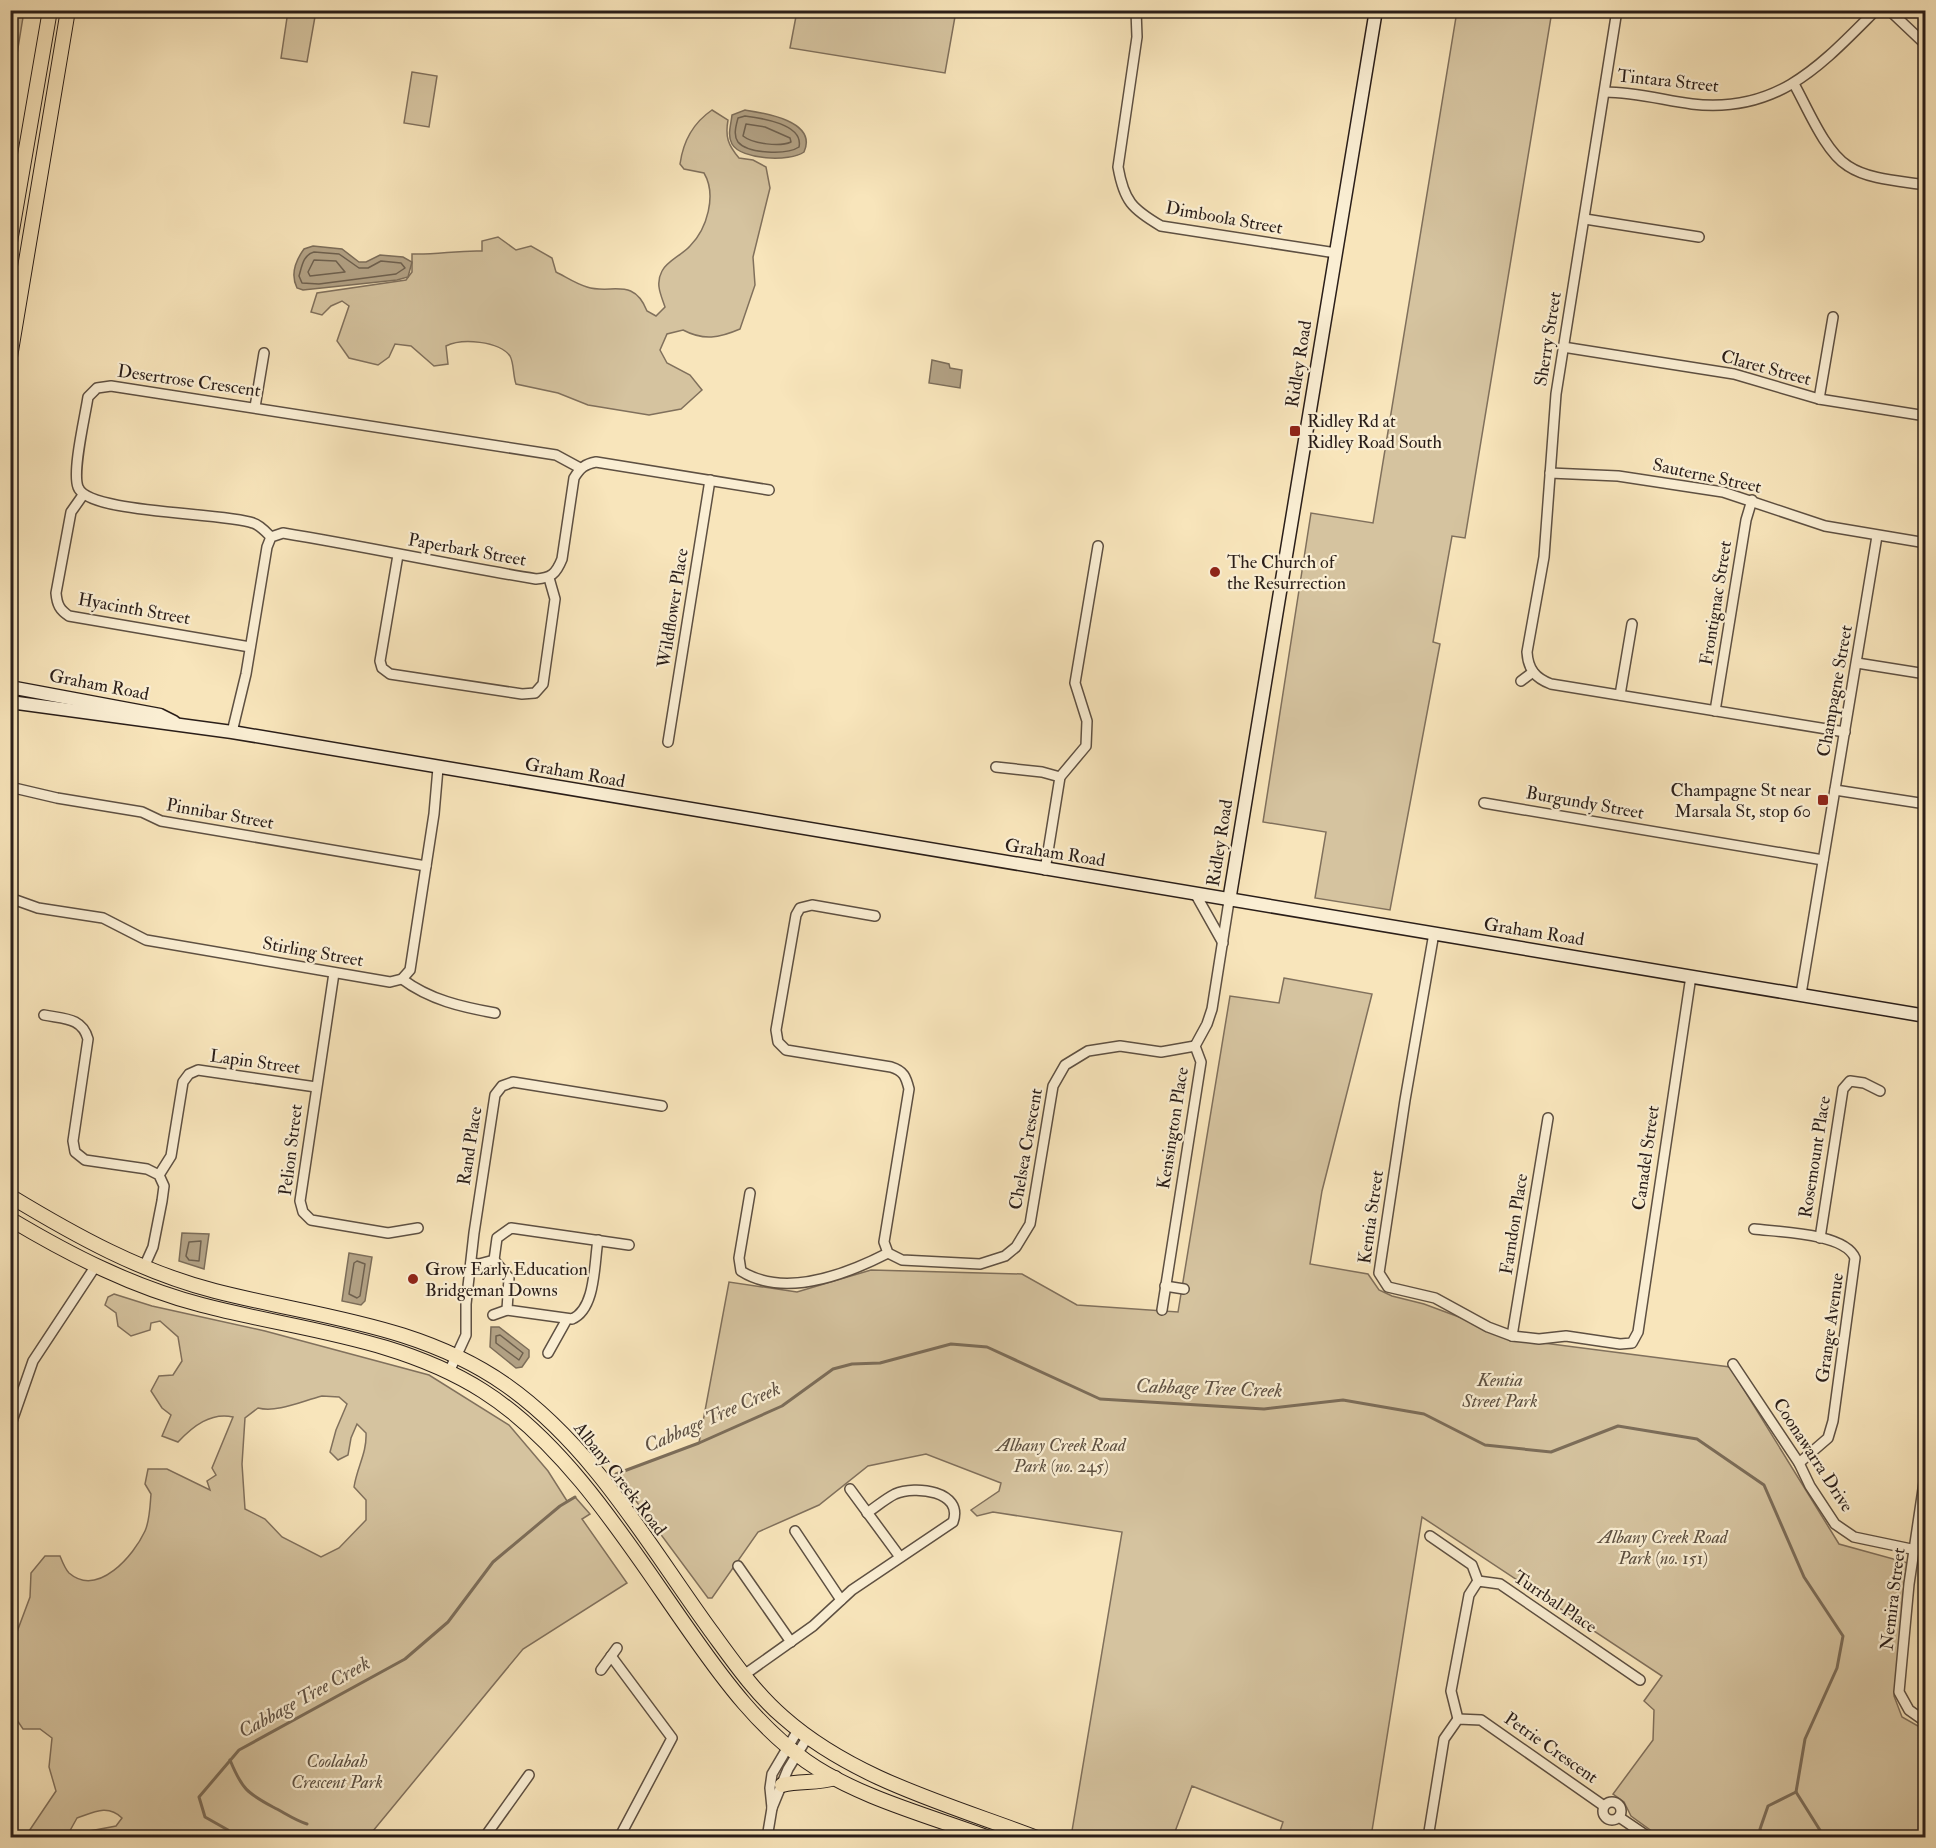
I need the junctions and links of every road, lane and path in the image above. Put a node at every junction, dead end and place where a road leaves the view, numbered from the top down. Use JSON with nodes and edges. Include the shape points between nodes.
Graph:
{"nodes":[{"id":1,"x":50,"y":10,"type":"edge"},
{"id":2,"x":68,"y":10,"type":"edge"},
{"id":3,"x":1136,"y":10,"type":"edge"},
{"id":4,"x":1376,"y":10,"type":"edge"},
{"id":5,"x":1617,"y":10,"type":"edge"},
{"id":6,"x":1876,"y":10,"type":"edge"},
{"id":7,"x":1888,"y":10,"type":"edge"},
{"id":8,"x":1926,"y":45,"type":"edge"},
{"id":9,"x":1794,"y":84,"type":"junction"},
{"id":10,"x":1605,"y":92,"type":"junction"},
{"id":11,"x":1926,"y":185,"type":"edge"},
{"id":12,"x":1585,"y":219,"type":"junction"},
{"id":13,"x":1699,"y":237,"type":"dead end"},
{"id":14,"x":10,"y":242,"type":"edge"},
{"id":15,"x":1336,"y":253,"type":"junction"},
{"id":16,"x":1833,"y":317,"type":"dead end"},
{"id":17,"x":1563,"y":346,"type":"junction"},
{"id":18,"x":264,"y":353,"type":"dead end"},
{"id":19,"x":10,"y":357,"type":"edge"},
{"id":20,"x":1819,"y":399,"type":"junction"},
{"id":21,"x":255,"y":407,"type":"junction"},
{"id":22,"x":1926,"y":416,"type":"edge"},
{"id":23,"x":580,"y":468,"type":"junction"},
{"id":24,"x":1550,"y":473,"type":"junction"},
{"id":25,"x":710,"y":480,"type":"junction"},
{"id":26,"x":769,"y":490,"type":"dead end"},
{"id":27,"x":83,"y":495,"type":"junction"},
{"id":28,"x":1752,"y":500,"type":"junction"},
{"id":29,"x":1877,"y":536,"type":"junction"},
{"id":30,"x":271,"y":537,"type":"junction"},
{"id":31,"x":1926,"y":543,"type":"edge"},
{"id":32,"x":1098,"y":546,"type":"dead end"},
{"id":33,"x":398,"y":555,"type":"junction"},
{"id":34,"x":549,"y":578,"type":"junction"},
{"id":35,"x":1632,"y":624,"type":"dead end"},
{"id":36,"x":250,"y":647,"type":"junction"},
{"id":37,"x":1857,"y":663,"type":"junction"},
{"id":38,"x":1533,"y":672,"type":"junction"},
{"id":39,"x":1926,"y":674,"type":"edge"},
{"id":40,"x":1521,"y":681,"type":"dead end"},
{"id":41,"x":10,"y":687,"type":"edge"},
{"id":42,"x":1620,"y":695,"type":"junction"},
{"id":43,"x":10,"y":702,"type":"edge"},
{"id":44,"x":1715,"y":711,"type":"junction"},
{"id":45,"x":178,"y":724,"type":"junction"},
{"id":46,"x":232,"y":732,"type":"junction"},
{"id":47,"x":1845,"y":732,"type":"junction"},
{"id":48,"x":668,"y":742,"type":"dead end"},
{"id":49,"x":996,"y":767,"type":"dead end"},
{"id":50,"x":438,"y":768,"type":"junction"},
{"id":51,"x":1060,"y":777,"type":"junction"},
{"id":52,"x":10,"y":787,"type":"edge"},
{"id":53,"x":1835,"y":790,"type":"junction"},
{"id":54,"x":1484,"y":803,"type":"dead end"},
{"id":55,"x":1926,"y":804,"type":"edge"},
{"id":56,"x":1823,"y":860,"type":"junction"},
{"id":57,"x":426,"y":866,"type":"junction"},
{"id":58,"x":1045,"y":870,"type":"junction"},
{"id":59,"x":1196,"y":895,"type":"junction"},
{"id":60,"x":10,"y":898,"type":"edge"},
{"id":61,"x":1229,"y":901,"type":"junction"},
{"id":62,"x":875,"y":916,"type":"dead end"},
{"id":63,"x":1434,"y":933,"type":"junction"},
{"id":64,"x":1223,"y":943,"type":"junction"},
{"id":65,"x":334,"y":973,"type":"junction"},
{"id":66,"x":1691,"y":976,"type":"junction"},
{"id":67,"x":402,"y":979,"type":"junction"},
{"id":68,"x":1801,"y":994,"type":"junction"},
{"id":69,"x":495,"y":1013,"type":"dead end"},
{"id":70,"x":44,"y":1015,"type":"dead end"},
{"id":71,"x":1926,"y":1016,"type":"edge"},
{"id":72,"x":1195,"y":1046,"type":"junction"},
{"id":73,"x":316,"y":1087,"type":"junction"},
{"id":74,"x":1880,"y":1091,"type":"dead end"},
{"id":75,"x":662,"y":1106,"type":"dead end"},
{"id":76,"x":1548,"y":1118,"type":"dead end"},
{"id":77,"x":159,"y":1175,"type":"junction"},
{"id":78,"x":750,"y":1193,"type":"dead end"},
{"id":79,"x":10,"y":1196,"type":"edge"},
{"id":80,"x":10,"y":1219,"type":"edge"},
{"id":81,"x":418,"y":1228,"type":"dead end"},
{"id":82,"x":1754,"y":1228,"type":"dead end"},
{"id":83,"x":1820,"y":1238,"type":"junction"},
{"id":84,"x":598,"y":1240,"type":"junction"},
{"id":85,"x":629,"y":1245,"type":"dead end"},
{"id":86,"x":888,"y":1253,"type":"junction"},
{"id":87,"x":494,"y":1260,"type":"junction"},
{"id":88,"x":471,"y":1263,"type":"junction"},
{"id":89,"x":95,"y":1267,"type":"junction"},
{"id":90,"x":144,"y":1267,"type":"junction"},
{"id":91,"x":1165,"y":1286,"type":"junction"},
{"id":92,"x":1184,"y":1289,"type":"dead end"},
{"id":93,"x":507,"y":1310,"type":"junction"},
{"id":94,"x":1162,"y":1310,"type":"dead end"},
{"id":95,"x":493,"y":1316,"type":"dead end"},
{"id":96,"x":567,"y":1318,"type":"junction"},
{"id":97,"x":1512,"y":1336,"type":"junction"},
{"id":98,"x":1632,"y":1343,"type":"joint"},
{"id":99,"x":548,"y":1353,"type":"dead end"},
{"id":100,"x":457,"y":1356,"type":"junction"},
{"id":101,"x":1733,"y":1364,"type":"dead end"},
{"id":102,"x":449,"y":1372,"type":"junction"},
{"id":103,"x":10,"y":1427,"type":"edge"},
{"id":104,"x":1799,"y":1463,"type":"junction"},
{"id":105,"x":1926,"y":1469,"type":"edge"},
{"id":106,"x":850,"y":1489,"type":"dead end"},
{"id":107,"x":867,"y":1512,"type":"junction"},
{"id":108,"x":795,"y":1531,"type":"dead end"},
{"id":109,"x":1430,"y":1536,"type":"dead end"},
{"id":110,"x":1916,"y":1550,"type":"junction"},
{"id":111,"x":900,"y":1557,"type":"junction"},
{"id":112,"x":738,"y":1566,"type":"dead end"},
{"id":113,"x":1478,"y":1581,"type":"junction"},
{"id":114,"x":841,"y":1600,"type":"junction"},
{"id":115,"x":791,"y":1642,"type":"junction"},
{"id":116,"x":617,"y":1648,"type":"dead end"},
{"id":117,"x":611,"y":1656,"type":"junction"},
{"id":118,"x":601,"y":1670,"type":"dead end"},
{"id":119,"x":744,"y":1675,"type":"junction"},
{"id":120,"x":1640,"y":1680,"type":"dead end"},
{"id":121,"x":1458,"y":1719,"type":"junction"},
{"id":122,"x":1926,"y":1722,"type":"edge"},
{"id":123,"x":803,"y":1734,"type":"junction"},
{"id":124,"x":792,"y":1750,"type":"junction"},
{"id":125,"x":529,"y":1775,"type":"dead end"},
{"id":126,"x":836,"y":1778,"type":"junction"},
{"id":127,"x":782,"y":1785,"type":"junction"},
{"id":128,"x":772,"y":1808,"type":"junction"},
{"id":129,"x":484,"y":1838,"type":"edge"},
{"id":130,"x":619,"y":1838,"type":"edge"},
{"id":131,"x":767,"y":1838,"type":"edge"},
{"id":132,"x":989,"y":1838,"type":"edge"},
{"id":133,"x":1037,"y":1838,"type":"edge"},
{"id":134,"x":1428,"y":1838,"type":"edge"},
{"id":135,"x":1650,"y":1838,"type":"edge"}],
"edges":[{"from":1,"to":14,"type":"main road"},
{"from":2,"to":19,"type":"main road"},
{"from":3,"to":15,"type":"street","name":"Dimboola Street","via":[[1137,38],[1118,167],[1121,187],[1130,204],[1161,226]]},
{"from":4,"to":15,"type":"street","name":"Ridley Road"},
{"from":5,"to":10,"type":"street","name":"Sherry Street"},
{"from":6,"to":9,"type":"street","name":"Tintara Street","via":[[1820,66]]},
{"from":7,"to":8,"type":"street"},
{"from":9,"to":10,"type":"street","name":"Tintara Street","via":[[1751,100],[1710,105]]},
{"from":9,"to":11,"type":"street","via":[[1846,170]]},
{"from":10,"to":12,"type":"street","name":"Sherry Street"},
{"from":12,"to":13,"type":"street"},
{"from":12,"to":17,"type":"street","name":"Sherry Street"},
{"from":15,"to":61,"type":"street","name":"Ridley Road"},
{"from":16,"to":20,"type":"street"},
{"from":17,"to":20,"type":"street","name":"Claret Street","via":[[1734,374]]},
{"from":17,"to":24,"type":"street","name":"Sherry Street","via":[[1552,423]]},
{"from":18,"to":21,"type":"street"},
{"from":20,"to":22,"type":"street","name":"Claret Street"},
{"from":21,"to":23,"type":"street","name":"Desertrose Crescent","via":[[556,455]]},
{"from":21,"to":27,"type":"street","name":"Desertrose Crescent","via":[[111,386],[97,388],[88,397],[75,479]]},
{"from":23,"to":25,"type":"street","via":[[596,462]]},
{"from":23,"to":34,"type":"street","name":"Paperbark Street","via":[[574,478],[562,559],[557,572]]},
{"from":24,"to":28,"type":"street","name":"Sauterne Street","via":[[1642,479]]},
{"from":24,"to":38,"type":"street","name":"Sherry Street","via":[[1544,557],[1527,652]]},
{"from":25,"to":26,"type":"street"},
{"from":25,"to":48,"type":"street","name":"Wildflower Place"},
{"from":27,"to":30,"type":"street","via":[[92,501],[152,511],[254,523]]},
{"from":27,"to":36,"type":"street","name":"Hyacinth Street","via":[[71,512],[57,593],[61,611],[69,616]]},
{"from":28,"to":29,"type":"street","name":"Sauterne Street","via":[[1825,526]]},
{"from":28,"to":44,"type":"street","name":"Frontignac Street"},
{"from":29,"to":31,"type":"street","name":"Sauterne Street"},
{"from":29,"to":37,"type":"street","name":"Champagne Street"},
{"from":30,"to":33,"type":"street","name":"Paperbark Street","via":[[284,533]]},
{"from":30,"to":36,"type":"street"},
{"from":32,"to":51,"type":"street","via":[[1075,683],[1087,721],[1086,746]]},
{"from":33,"to":34,"type":"street","name":"Paperbark Street"},
{"from":33,"to":34,"type":"street","via":[[380,661],[390,674],[535,693],[543,684],[555,598]]},
{"from":35,"to":42,"type":"street"},
{"from":36,"to":46,"type":"street"},
{"from":37,"to":39,"type":"street"},
{"from":37,"to":47,"type":"street","name":"Champagne Street"},
{"from":38,"to":40,"type":"street"},
{"from":38,"to":42,"type":"street","via":[[1551,684]]},
{"from":41,"to":45,"type":"street","name":"Graham Road","via":[[160,715]]},
{"from":42,"to":44,"type":"street"},
{"from":43,"to":45,"type":"street","name":"Graham Road"},
{"from":44,"to":47,"type":"street"},
{"from":45,"to":46,"type":"street","name":"Graham Road"},
{"from":46,"to":50,"type":"street","name":"Graham Road"},
{"from":47,"to":53,"type":"street","name":"Champagne Street"},
{"from":49,"to":51,"type":"street","via":[[1042,771]]},
{"from":50,"to":57,"type":"street"},
{"from":50,"to":58,"type":"street","name":"Graham Road"},
{"from":51,"to":58,"type":"street"},
{"from":52,"to":57,"type":"street","name":"Pinnibar Street","via":[[142,812],[161,821]]},
{"from":53,"to":55,"type":"street"},
{"from":53,"to":56,"type":"street","name":"Champagne Street"},
{"from":54,"to":56,"type":"street","name":"Burgundy Street"},
{"from":56,"to":68,"type":"street","name":"Champagne Street"},
{"from":57,"to":67,"type":"street","via":[[410,970]]},
{"from":58,"to":59,"type":"street","name":"Graham Road"},
{"from":59,"to":61,"type":"street","name":"Graham Road"},
{"from":59,"to":64,"type":"street"},
{"from":60,"to":65,"type":"street","name":"Stirling Street","via":[[38,908],[103,918],[146,940]]},
{"from":61,"to":63,"type":"street","name":"Graham Road"},
{"from":61,"to":64,"type":"street","name":"Kensington Place"},
{"from":62,"to":86,"type":"street","via":[[812,905],[800,908],[776,1030],[778,1042],[786,1050],[891,1067],[901,1070],[907,1078],[909,1089],[884,1242]]},
{"from":63,"to":66,"type":"street","name":"Graham Road"},
{"from":63,"to":97,"type":"street","name":"Kentia Street","via":[[1379,1273],[1388,1287],[1435,1298]]},
{"from":64,"to":72,"type":"street","name":"Kensington Place","via":[[1212,1009]]},
{"from":65,"to":67,"type":"street","name":"Stirling Street","via":[[390,982]]},
{"from":65,"to":73,"type":"street","name":"Pelion Street"},
{"from":66,"to":68,"type":"street","name":"Graham Road"},
{"from":66,"to":98,"type":"street","name":"Canadel Street","via":[[1638,1332]]},
{"from":67,"to":69,"type":"street","via":[[442,1000]]},
{"from":68,"to":71,"type":"street","name":"Graham Road"},
{"from":70,"to":77,"type":"street","via":[[76,1021],[85,1029],[88,1039],[73,1141],[75,1152],[85,1160],[147,1169]]},
{"from":72,"to":86,"type":"street","name":"Chelsea Crescent","via":[[1161,1052],[1120,1046],[1088,1051],[1065,1065],[1053,1086],[1030,1224],[1005,1256],[980,1264],[902,1260]]},
{"from":72,"to":91,"type":"street","name":"Kensington Place","via":[[1201,1062]]},
{"from":73,"to":77,"type":"street","name":"Lapin Street","via":[[198,1070],[189,1074],[183,1082],[171,1156]]},
{"from":73,"to":81,"type":"street","name":"Pelion Street","via":[[300,1201],[303,1212],[311,1220],[388,1233]]},
{"from":74,"to":83,"type":"street","name":"Rosemount Place","via":[[1850,1081],[1843,1089]]},
{"from":75,"to":88,"type":"street","name":"Rand Place","via":[[513,1082],[502,1086],[495,1095]]},
{"from":76,"to":97,"type":"street","name":"Farndon Place"},
{"from":77,"to":90,"type":"street","via":[[164,1186],[162,1201],[153,1246]]},
{"from":78,"to":86,"type":"street","via":[[739,1258],[741,1271],[751,1277],[792,1285],[808,1283]]},
{"from":79,"to":90,"type":"main road","name":"Albany Creek Road","via":[[76,1235]]},
{"from":80,"to":89,"type":"main road","name":"Albany Creek Road"},
{"from":82,"to":83,"type":"street","name":"Grange Avenue"},
{"from":83,"to":104,"type":"street","name":"Grange Avenue","via":[[1846,1245],[1852,1251],[1855,1266],[1828,1438]]},
{"from":84,"to":85,"type":"street"},
{"from":84,"to":87,"type":"street","via":[[511,1228],[496,1238]]},
{"from":84,"to":96,"type":"street","via":[[586,1305],[577,1317]]},
{"from":87,"to":88,"type":"street"},
{"from":87,"to":93,"type":"street","via":[[509,1278]]},
{"from":88,"to":100,"type":"street","name":"Rand Place","via":[[466,1335]]},
{"from":89,"to":102,"type":"main road","name":"Albany Creek Road","via":[[178,1299],[386,1347]]},
{"from":89,"to":103,"type":"street","via":[[33,1361]]},
{"from":90,"to":100,"type":"main road","name":"Albany Creek Road","via":[[216,1291],[374,1325]]},
{"from":91,"to":92,"type":"street"},
{"from":91,"to":94,"type":"street","name":"Kensington Place"},
{"from":93,"to":95,"type":"street"},
{"from":93,"to":96,"type":"street"},
{"from":96,"to":99,"type":"street"},
{"from":97,"to":98,"type":"street","name":"Kentia Street","via":[[1566,1336]]},
{"from":100,"to":102,"type":"street","name":"Rand Place"},
{"from":100,"to":119,"type":"main road","name":"Albany Creek Road","via":[[520,1396],[575,1447]]},
{"from":101,"to":104,"type":"street","name":"Coonawarra Drive"},
{"from":102,"to":124,"type":"main road","name":"Albany Creek Road","via":[[513,1412],[560,1457],[734,1693]]},
{"from":104,"to":110,"type":"street","name":"Coonawarra Drive","via":[[1835,1524],[1854,1537]]},
{"from":105,"to":110,"type":"street","name":"Nemira Street"},
{"from":106,"to":107,"type":"street"},
{"from":107,"to":111,"type":"street"},
{"from":107,"to":111,"type":"street","via":[[905,1491],[932,1491],[946,1497],[953,1506],[953,1522]]},
{"from":108,"to":114,"type":"street"},
{"from":109,"to":113,"type":"street","via":[[1472,1565]]},
{"from":110,"to":122,"type":"street","name":"Nemira Street","via":[[1899,1692],[1909,1710]]},
{"from":111,"to":114,"type":"street"},
{"from":112,"to":115,"type":"street"},
{"from":113,"to":120,"type":"street","name":"Turrbal Place","via":[[1500,1584]]},
{"from":113,"to":121,"type":"street","via":[[1469,1595],[1451,1691]]},
{"from":114,"to":115,"type":"street"},
{"from":115,"to":119,"type":"street"},
{"from":116,"to":117,"type":"street"},
{"from":117,"to":118,"type":"street"},
{"from":117,"to":130,"type":"street","via":[[672,1738]]},
{"from":119,"to":123,"type":"main road","name":"Albany Creek Road"},
{"from":121,"to":134,"type":"street","via":[[1444,1739]]},
{"from":121,"to":135,"type":"street","name":"Petrie Crescent","via":[[1481,1720],[1604,1806],[1606,1818],[1619,1817]]},
{"from":123,"to":124,"type":"street"},
{"from":123,"to":133,"type":"main road","name":"Albany Creek Road","via":[[862,1769]]},
{"from":124,"to":126,"type":"main road","name":"Albany Creek Road"},
{"from":124,"to":127,"type":"street"},
{"from":124,"to":128,"type":"street","via":[[772,1774]]},
{"from":125,"to":129,"type":"street"},
{"from":126,"to":127,"type":"main road","via":[[819,1784]]},
{"from":126,"to":132,"type":"main road","name":"Albany Creek Road"},
{"from":127,"to":128,"type":"street"},
{"from":128,"to":131,"type":"street"}]}
